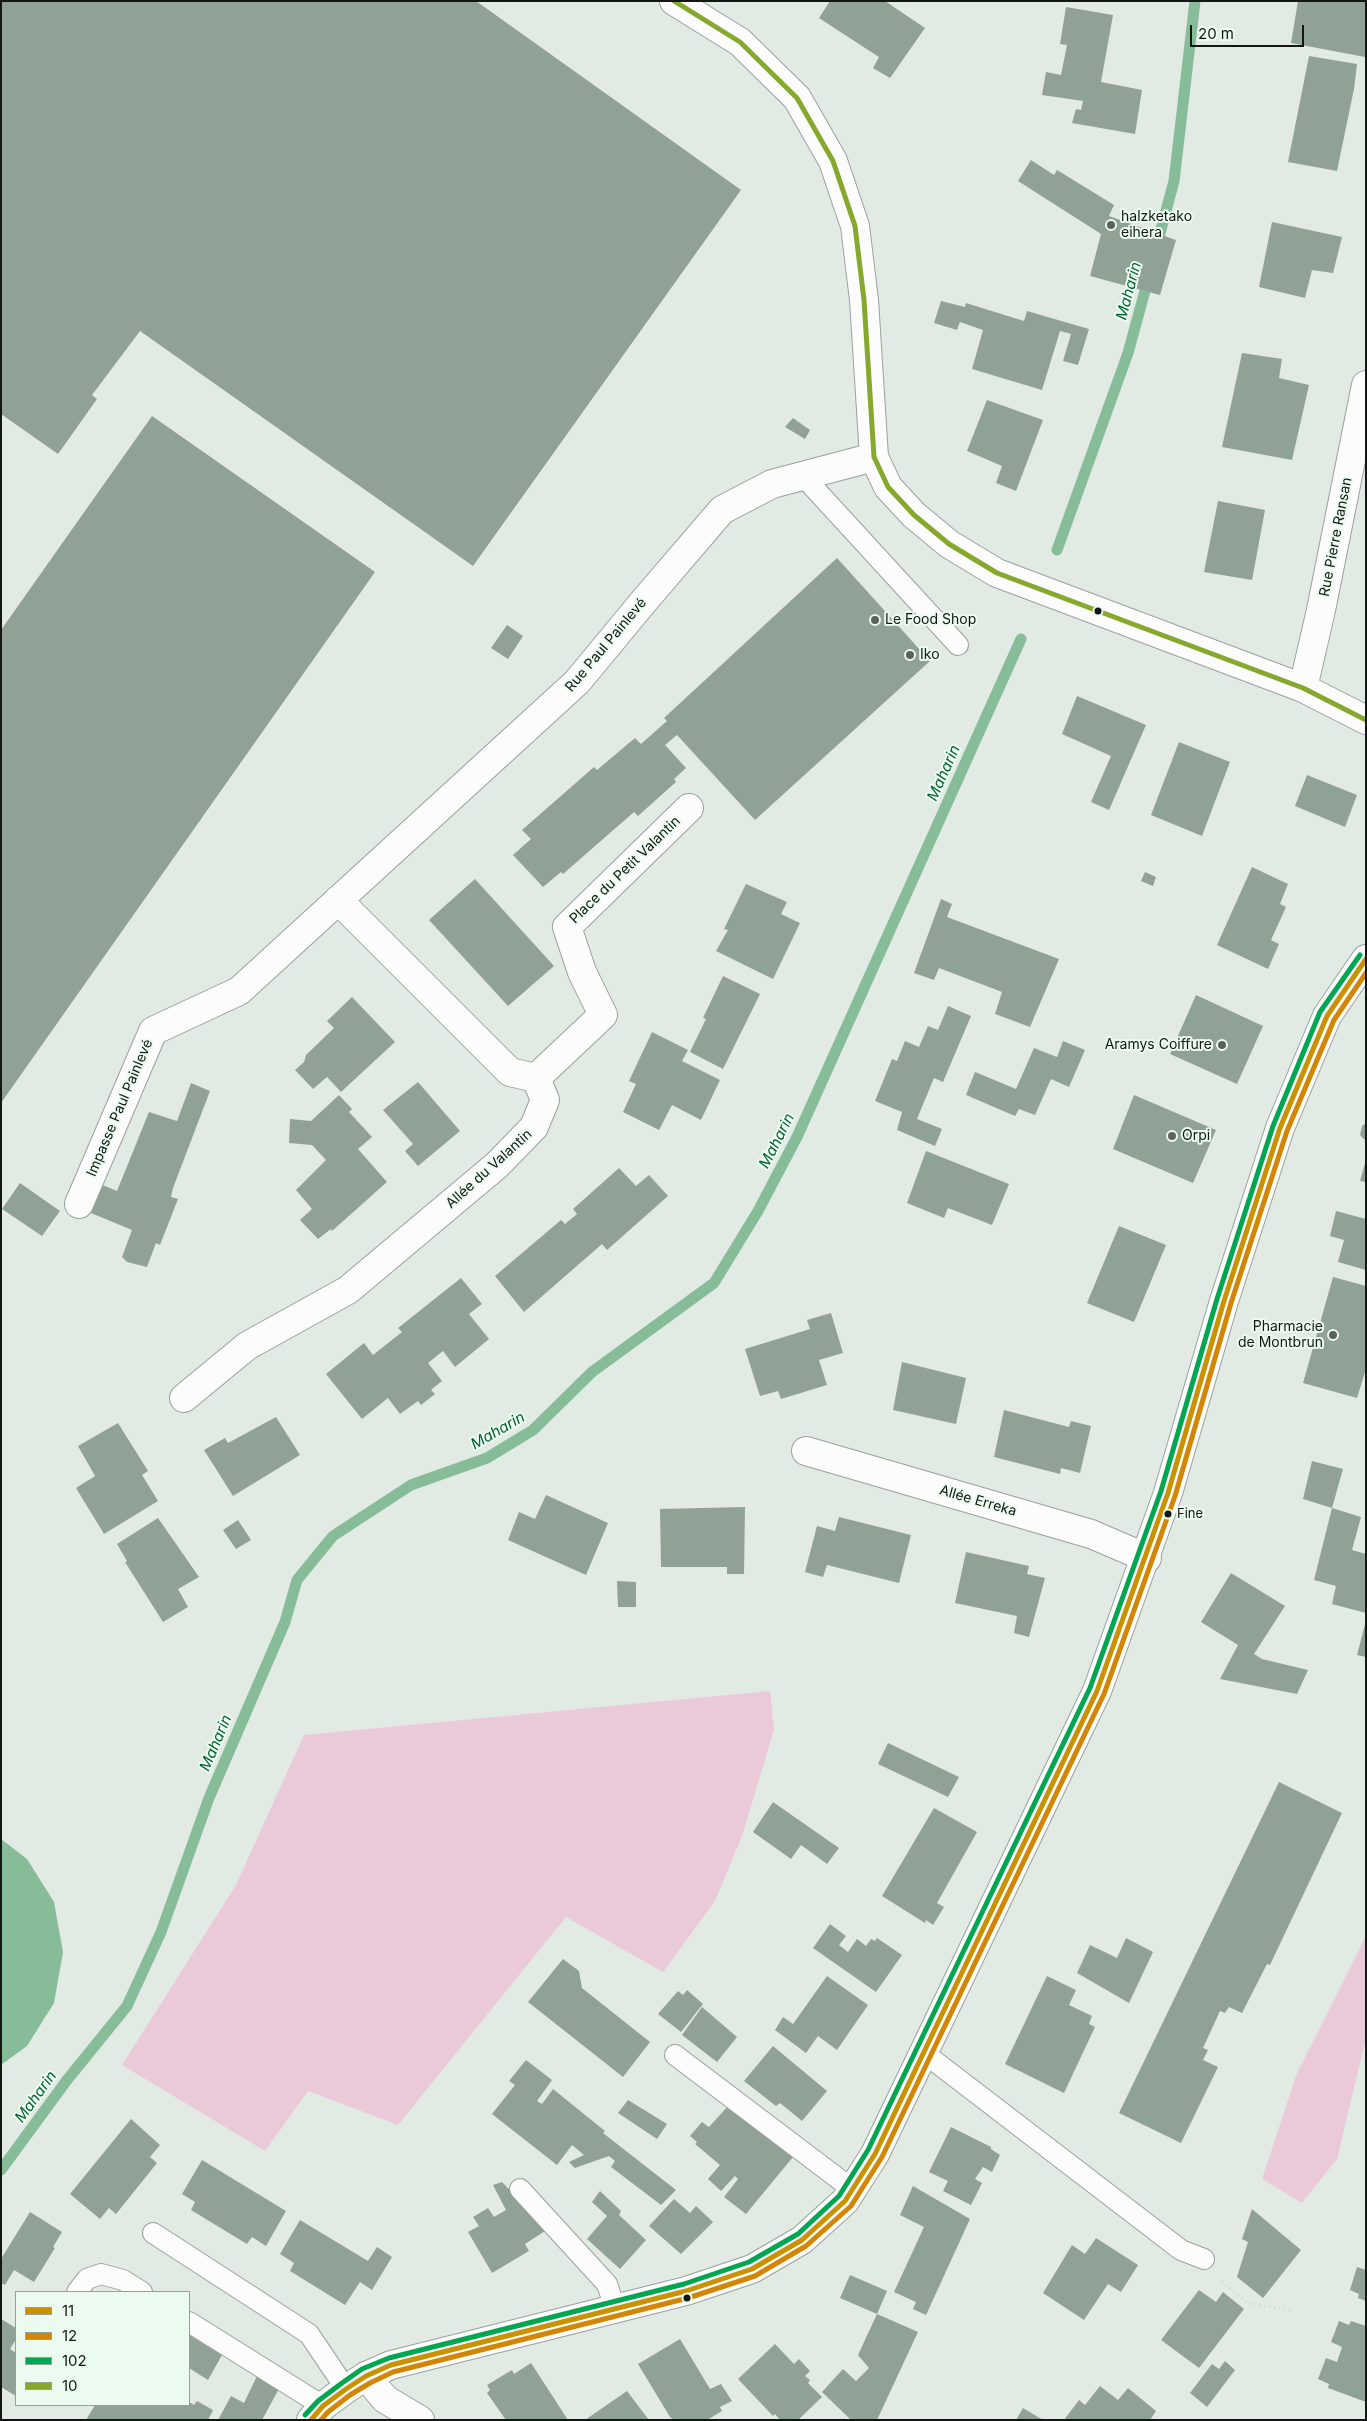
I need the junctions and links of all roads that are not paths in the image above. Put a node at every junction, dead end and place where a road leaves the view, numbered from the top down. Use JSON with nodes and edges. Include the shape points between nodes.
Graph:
{"nodes":[{"id":1,"x":674,"y":1,"type":"edge"},
{"id":2,"x":1366,"y":385,"type":"edge"},
{"id":3,"x":874,"y":457,"type":"junction"},
{"id":4,"x":803,"y":476,"type":"junction"},
{"id":5,"x":958,"y":645,"type":"dead end"},
{"id":6,"x":1303,"y":688,"type":"junction"},
{"id":7,"x":1366,"y":720,"type":"edge"},
{"id":8,"x":688,"y":808,"type":"dead end"},
{"id":9,"x":338,"y":900,"type":"junction"},
{"id":10,"x":1366,"y":959,"type":"edge"},
{"id":11,"x":536,"y":1078,"type":"junction"},
{"id":12,"x":79,"y":1204,"type":"dead end"},
{"id":13,"x":184,"y":1398,"type":"dead end"},
{"id":14,"x":806,"y":1451,"type":"dead end"},
{"id":15,"x":1147,"y":1558,"type":"junction"},
{"id":16,"x":924,"y":2053,"type":"junction"},
{"id":17,"x":675,"y":2055,"type":"dead end"},
{"id":18,"x":520,"y":2189,"type":"dead end"},
{"id":19,"x":852,"y":2189,"type":"junction"},
{"id":20,"x":153,"y":2233,"type":"dead end"},
{"id":21,"x":1204,"y":2259,"type":"dead end"},
{"id":22,"x":77,"y":2291,"type":"edge"},
{"id":23,"x":140,"y":2291,"type":"edge"},
{"id":24,"x":615,"y":2308,"type":"junction"},
{"id":25,"x":190,"y":2323,"type":"edge"},
{"id":26,"x":356,"y":2383,"type":"junction"},
{"id":27,"x":317,"y":2413,"type":"edge"},
{"id":28,"x":420,"y":2420,"type":"edge"}],
"edges":[{"from":1,"to":3,"type":"street","via":[[740,42],[797,98],[833,161],[855,226],[864,300]]},
{"from":2,"to":6,"type":"street","name":"Rue Pierre Ransan"},
{"from":3,"to":4,"type":"street","name":"Rue Paul Painlevé"},
{"from":3,"to":6,"type":"street","via":[[888,487],[914,516],[949,544],[997,573]]},
{"from":4,"to":5,"type":"lane"},
{"from":4,"to":9,"type":"street","name":"Rue Paul Painlevé","via":[[772,484],[722,510],[577,682]]},
{"from":6,"to":7,"type":"street"},
{"from":8,"to":11,"type":"street","name":"Place du Petit Valantin","via":[[567,927],[582,972],[603,1015]]},
{"from":9,"to":11,"type":"street","via":[[510,1072]]},
{"from":9,"to":12,"type":"street","name":"Impasse Paul Painlevé","via":[[239,991],[153,1031]]},
{"from":10,"to":15,"type":"street","via":[[1327,1016],[1280,1128]]},
{"from":11,"to":13,"type":"street","name":"Allée du Valantin","via":[[544,1100],[534,1127],[497,1165],[348,1290],[247,1346]]},
{"from":14,"to":15,"type":"street","name":"Allée Erreka","via":[[1091,1534]]},
{"from":15,"to":16,"type":"street","via":[[1087,1713]]},
{"from":16,"to":19,"type":"street","via":[[875,2154]]},
{"from":16,"to":21,"type":"lane","via":[[1181,2250]]},
{"from":17,"to":19,"type":"lane"},
{"from":18,"to":24,"type":"lane","via":[[607,2284]]},
{"from":19,"to":24,"type":"street","via":[[845,2201],[802,2240],[752,2269],[686,2291]]},
{"from":20,"to":26,"type":"lane","via":[[309,2334]]},
{"from":22,"to":23,"type":"lane","via":[[86,2279],[101,2274],[123,2280]]},
{"from":24,"to":26,"type":"street","via":[[423,2355],[391,2365]]},
{"from":25,"to":27,"type":"lane"},
{"from":26,"to":27,"type":"street"},
{"from":26,"to":28,"type":"street"}]}
